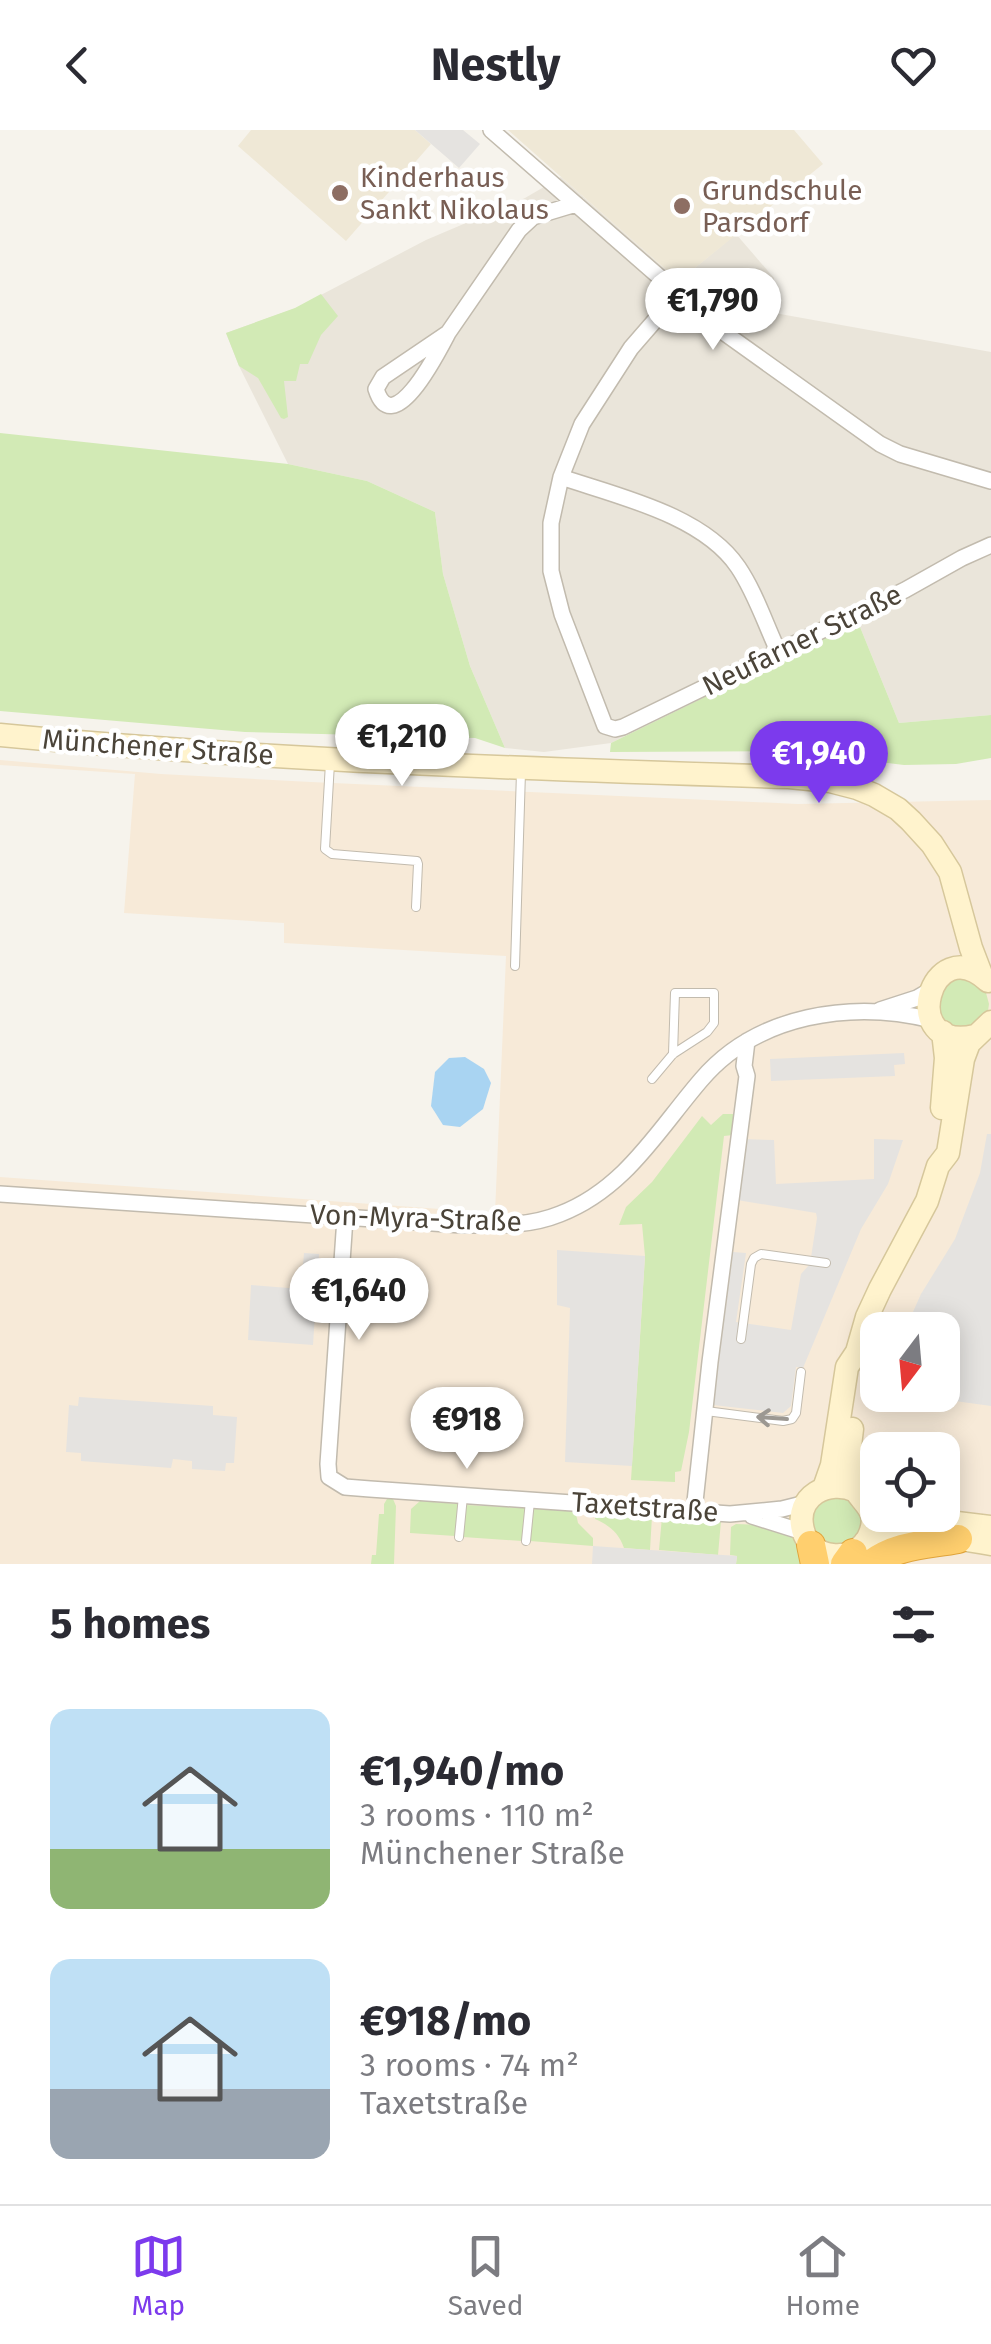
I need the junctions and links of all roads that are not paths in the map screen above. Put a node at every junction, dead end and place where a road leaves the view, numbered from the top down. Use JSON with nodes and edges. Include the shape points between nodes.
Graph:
{"nodes":[{"id":1,"x":491,"y":130,"type":"edge"},
{"id":2,"x":576,"y":204,"type":"junction"},
{"id":3,"x":678,"y":295,"type":"junction"},
{"id":4,"x":448,"y":333,"type":"junction"},
{"id":5,"x":561,"y":478,"type":"junction"},
{"id":6,"x":991,"y":481,"type":"edge"},
{"id":7,"x":991,"y":546,"type":"edge"},
{"id":8,"x":778,"y":651,"type":"junction"},
{"id":9,"x":0,"y":735,"type":"edge"},
{"id":10,"x":330,"y":760,"type":"junction"},
{"id":11,"x":522,"y":767,"type":"junction"},
{"id":12,"x":416,"y":906,"type":"dead end"},
{"id":13,"x":962,"y":918,"type":"junction"},
{"id":14,"x":516,"y":966,"type":"dead end"},
{"id":15,"x":986,"y":979,"type":"edge"},
{"id":16,"x":937,"y":982,"type":"junction"},
{"id":17,"x":876,"y":1011,"type":"junction"},
{"id":18,"x":937,"y":1026,"type":"junction"},
{"id":19,"x":983,"y":1029,"type":"edge"},
{"id":20,"x":747,"y":1042,"type":"junction"},
{"id":21,"x":673,"y":1054,"type":"junction"},
{"id":22,"x":652,"y":1079,"type":"dead end"},
{"id":23,"x":938,"y":1166,"type":"junction"},
{"id":24,"x":0,"y":1194,"type":"edge"},
{"id":25,"x":345,"y":1218,"type":"junction"},
{"id":26,"x":826,"y":1263,"type":"dead end"},
{"id":27,"x":741,"y":1339,"type":"dead end"},
{"id":28,"x":857,"y":1352,"type":"junction"},
{"id":29,"x":801,"y":1372,"type":"dead end"},
{"id":30,"x":705,"y":1410,"type":"junction"},
{"id":31,"x":860,"y":1491,"type":"edge"},
{"id":32,"x":464,"y":1495,"type":"junction"},
{"id":33,"x":815,"y":1495,"type":"junction"},
{"id":34,"x":860,"y":1498,"type":"edge"},
{"id":35,"x":530,"y":1500,"type":"junction"},
{"id":36,"x":694,"y":1511,"type":"junction"},
{"id":37,"x":744,"y":1514,"type":"junction"},
{"id":38,"x":960,"y":1521,"type":"edge"},
{"id":39,"x":991,"y":1527,"type":"edge"},
{"id":40,"x":869,"y":1532,"type":"edge"},
{"id":41,"x":460,"y":1536,"type":"dead end"},
{"id":42,"x":958,"y":1539,"type":"joint"},
{"id":43,"x":526,"y":1541,"type":"dead end"},
{"id":44,"x":991,"y":1544,"type":"edge"},
{"id":45,"x":810,"y":1547,"type":"edge"},
{"id":46,"x":858,"y":1556,"type":"edge"}],
"edges":[{"from":1,"to":2,"type":"street"},
{"from":2,"to":3,"type":"street"},
{"from":2,"to":4,"type":"street","via":[[533,217],[519,230]]},
{"from":3,"to":5,"type":"street","via":[[631,348],[592,408]]},
{"from":3,"to":6,"type":"street","via":[[880,444]]},
{"from":4,"to":4,"type":"street","via":[[382,377],[379,398],[392,404],[410,394]]},
{"from":5,"to":8,"type":"street","via":[[647,506],[712,540],[738,567]]},
{"from":5,"to":8,"type":"street","name":"Neufarner Straße","via":[[550,523],[551,572],[572,642],[610,728]]},
{"from":7,"to":8,"type":"street","name":"Neufarner Straße"},
{"from":9,"to":10,"type":"street","name":"Münchener Straße"},
{"from":10,"to":11,"type":"street","name":"Münchener Straße"},
{"from":10,"to":12,"type":"lane","via":[[325,848],[416,862]]},
{"from":11,"to":13,"type":"street","name":"Münchener Straße","via":[[789,777],[857,788],[898,809],[932,844],[950,872]]},
{"from":11,"to":14,"type":"lane"},
{"from":13,"to":15,"type":"street","name":"Münchener Straße"},
{"from":13,"to":16,"type":"street","via":[[956,948]]},
{"from":15,"to":16,"type":"street","via":[[963,969]]},
{"from":16,"to":17,"type":"street","name":"Von-Myra-Straße","via":[[917,998]]},
{"from":16,"to":18,"type":"street","via":[[927,1002]]},
{"from":17,"to":18,"type":"street","name":"Von-Myra-Straße"},
{"from":17,"to":20,"type":"street","name":"Von-Myra-Straße","via":[[798,1019]]},
{"from":18,"to":19,"type":"street","via":[[958,1038]]},
{"from":18,"to":23,"type":"street","via":[[946,1058]]},
{"from":19,"to":23,"type":"street","via":[[963,1060],[948,1153]]},
{"from":20,"to":25,"type":"street","name":"Von-Myra-Straße","via":[[703,1078],[640,1158],[562,1214],[511,1225]]},
{"from":20,"to":30,"type":"street"},
{"from":21,"to":21,"type":"lane","via":[[714,1024],[714,993],[675,992]]},
{"from":21,"to":22,"type":"lane"},
{"from":23,"to":28,"type":"street","via":[[866,1317]]},
{"from":24,"to":25,"type":"street","name":"Von-Myra-Straße"},
{"from":25,"to":32,"type":"street","name":"Taxetstraße","via":[[329,1477],[345,1486]]},
{"from":26,"to":27,"type":"lane","via":[[754,1258]]},
{"from":28,"to":31,"type":"street","via":[[850,1464],[851,1482]]},
{"from":28,"to":33,"type":"street","via":[[847,1367],[832,1465]]},
{"from":29,"to":30,"type":"lane","one_way":true,"via":[[792,1419]]},
{"from":30,"to":36,"type":"street"},
{"from":32,"to":35,"type":"street","name":"Taxetstraße"},
{"from":32,"to":41,"type":"lane"},
{"from":33,"to":34,"type":"street","via":[[837,1486]]},
{"from":33,"to":37,"type":"street","name":"Taxetstraße","via":[[792,1508]]},
{"from":33,"to":45,"type":"street","via":[[801,1520]]},
{"from":35,"to":36,"type":"street","name":"Taxetstraße"},
{"from":35,"to":43,"type":"lane"},
{"from":36,"to":37,"type":"street","name":"Taxetstraße"},
{"from":37,"to":45,"type":"street","name":"Taxetstraße"},
{"from":38,"to":39,"type":"street"},
{"from":40,"to":46,"type":"street"},
{"from":42,"to":44,"type":"street"},
{"from":42,"to":46,"type":"highway"},
{"from":45,"to":46,"type":"street"}]}
